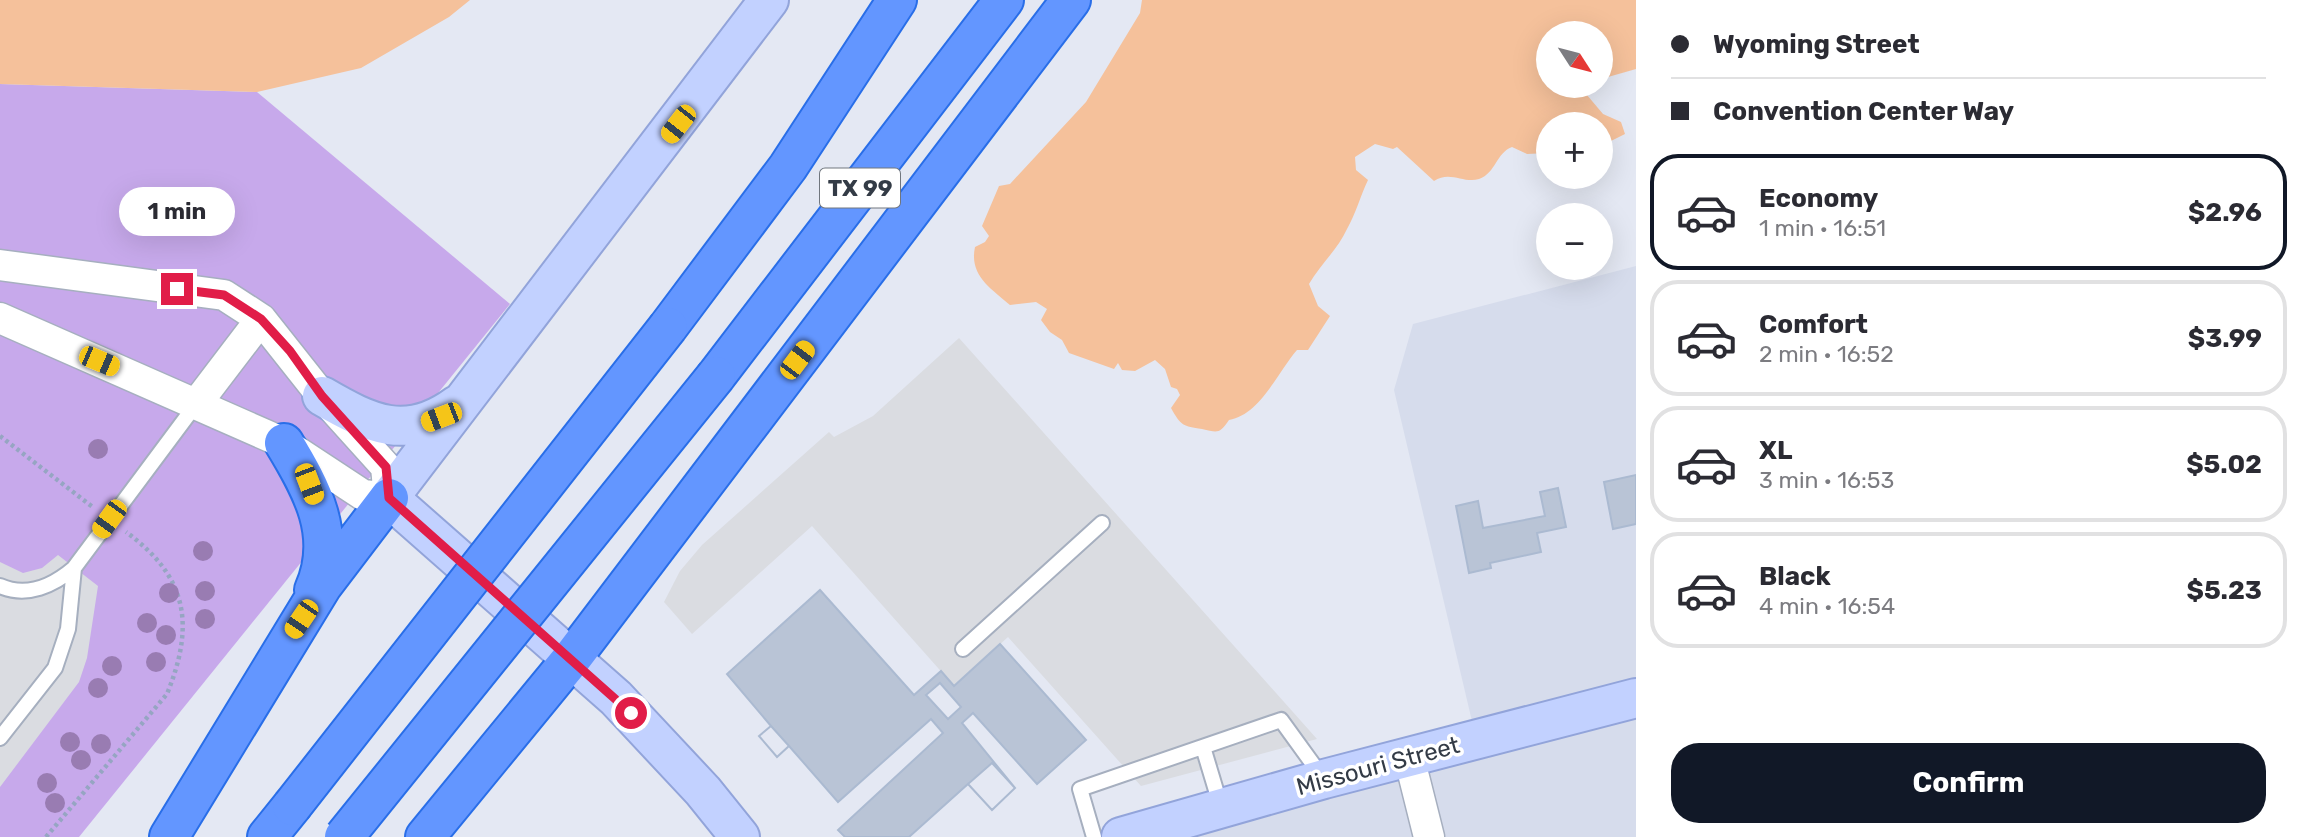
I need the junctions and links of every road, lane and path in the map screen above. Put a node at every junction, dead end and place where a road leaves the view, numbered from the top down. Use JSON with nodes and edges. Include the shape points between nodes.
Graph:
{"nodes":[{"id":1,"x":769,"y":0,"type":"edge"},
{"id":2,"x":897,"y":0,"type":"edge"},
{"id":3,"x":1004,"y":0,"type":"edge"},
{"id":4,"x":1071,"y":0,"type":"edge"},
{"id":5,"x":0,"y":265,"type":"edge"},
{"id":6,"x":0,"y":318,"type":"edge"},
{"id":7,"x":261,"y":319,"type":"junction"},
{"id":8,"x":322,"y":396,"type":"junction"},
{"id":9,"x":467,"y":398,"type":"junction"},
{"id":10,"x":197,"y":404,"type":"junction"},
{"id":11,"x":0,"y":436,"type":"edge"},
{"id":12,"x":284,"y":443,"type":"junction"},
{"id":13,"x":389,"y":498,"type":"junction"},
{"id":14,"x":109,"y":519,"type":"junction"},
{"id":15,"x":1102,"y":523,"type":"dead end"},
{"id":16,"x":74,"y":568,"type":"junction"},
{"id":17,"x":0,"y":586,"type":"edge"},
{"id":18,"x":301,"y":619,"type":"junction"},
{"id":19,"x":964,"y":649,"type":"dead end"},
{"id":20,"x":572,"y":658,"type":"junction"},
{"id":21,"x":1636,"y":698,"type":"edge"},
{"id":22,"x":0,"y":738,"type":"edge"},
{"id":23,"x":1203,"y":747,"type":"junction"},
{"id":24,"x":1409,"y":757,"type":"junction"},
{"id":25,"x":1324,"y":779,"type":"junction"},
{"id":26,"x":1222,"y":808,"type":"junction"},
{"id":27,"x":46,"y":837,"type":"edge"},
{"id":28,"x":169,"y":837,"type":"edge"},
{"id":29,"x":267,"y":837,"type":"edge"},
{"id":30,"x":344,"y":837,"type":"edge"},
{"id":31,"x":425,"y":837,"type":"edge"},
{"id":32,"x":740,"y":837,"type":"edge"},
{"id":33,"x":1094,"y":837,"type":"edge"},
{"id":34,"x":1121,"y":837,"type":"edge"},
{"id":35,"x":1429,"y":837,"type":"edge"}],
"edges":[{"from":1,"to":9,"type":"street"},
{"from":2,"to":29,"type":"highway","number":"TX 99","bridge":true,"via":[[788,167],[668,327]]},
{"from":3,"to":30,"type":"highway","number":"TX 99","bridge":true,"via":[[716,376]]},
{"from":4,"to":20,"type":"highway"},
{"from":5,"to":7,"type":"street","via":[[224,295]]},
{"from":6,"to":10,"type":"street"},
{"from":7,"to":8,"type":"street"},
{"from":7,"to":10,"type":"street"},
{"from":8,"to":9,"type":"street","via":[[352,413],[397,427],[441,417]]},
{"from":8,"to":13,"type":"street","via":[[386,467]]},
{"from":9,"to":13,"type":"street"},
{"from":10,"to":12,"type":"street"},
{"from":10,"to":14,"type":"lane"},
{"from":11,"to":14,"type":"path"},
{"from":12,"to":13,"type":"street","via":[[363,495]]},
{"from":12,"to":18,"type":"highway","via":[[309,484],[321,516],[324,553]]},
{"from":13,"to":18,"type":"highway"},
{"from":13,"to":20,"type":"street"},
{"from":14,"to":16,"type":"lane"},
{"from":14,"to":27,"type":"path","via":[[155,556],[175,582],[184,636],[167,694]]},
{"from":15,"to":19,"type":"lane"},
{"from":16,"to":17,"type":"lane","via":[[41,588],[21,591]]},
{"from":16,"to":22,"type":"lane","via":[[68,629],[55,667]]},
{"from":18,"to":28,"type":"highway"},
{"from":20,"to":31,"type":"highway"},
{"from":20,"to":32,"type":"street","via":[[661,744]]},
{"from":21,"to":24,"type":"street","name":"Missouri Street"},
{"from":23,"to":25,"type":"lane","via":[[1281,720]]},
{"from":23,"to":26,"type":"lane"},
{"from":23,"to":33,"type":"lane","via":[[1080,789]]},
{"from":24,"to":25,"type":"street","name":"Missouri Street"},
{"from":24,"to":35,"type":"street"},
{"from":25,"to":26,"type":"street","name":"Missouri Street"},
{"from":26,"to":34,"type":"street","name":"Missouri Street"}]}
